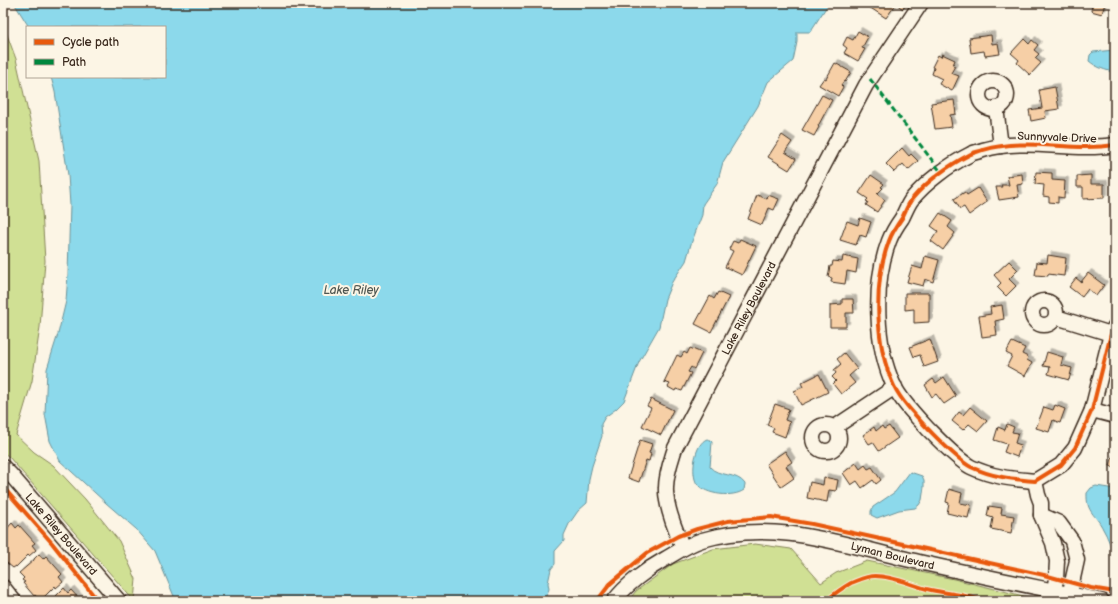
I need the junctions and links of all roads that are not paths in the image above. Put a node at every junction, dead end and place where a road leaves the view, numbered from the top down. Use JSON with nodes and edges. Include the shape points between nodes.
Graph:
{"nodes":[{"id":1,"x":921,"y":3,"type":"edge"},
{"id":2,"x":996,"y":108,"type":"dead end"},
{"id":3,"x":1115,"y":145,"type":"edge"},
{"id":4,"x":1000,"y":146,"type":"junction"},
{"id":5,"x":1056,"y":317,"type":"dead end"},
{"id":6,"x":1113,"y":330,"type":"edge"},
{"id":7,"x":895,"y":387,"type":"junction"},
{"id":8,"x":1092,"y":410,"type":"junction"},
{"id":9,"x":1115,"y":416,"type":"edge"},
{"id":10,"x":835,"y":427,"type":"dead end"},
{"id":11,"x":3,"y":467,"type":"edge"},
{"id":12,"x":1035,"y":482,"type":"junction"},
{"id":13,"x":1042,"y":515,"type":"junction"},
{"id":14,"x":683,"y":548,"type":"junction"},
{"id":15,"x":3,"y":587,"type":"edge"},
{"id":16,"x":1053,"y":596,"type":"edge"},
{"id":17,"x":1069,"y":598,"type":"edge"},
{"id":18,"x":14,"y":601,"type":"edge"},
{"id":19,"x":119,"y":601,"type":"edge"},
{"id":20,"x":614,"y":601,"type":"edge"},
{"id":21,"x":1102,"y":601,"type":"edge"}],
"edges":[{"from":1,"to":14,"type":"street","name":"Lake Riley Boulevard","via":[[866,85],[675,448],[665,489],[670,515]]},
{"from":2,"to":4,"type":"street"},
{"from":3,"to":4,"type":"street","name":"Sunnyvale Drive","via":[[1099,148],[1016,144]]},
{"from":4,"to":7,"type":"street","name":"Sunnyvale Drive","via":[[970,154],[934,178],[911,200],[889,241],[881,272],[878,312],[880,340]]},
{"from":5,"to":6,"type":"street"},
{"from":6,"to":8,"type":"street"},
{"from":7,"to":10,"type":"street"},
{"from":7,"to":12,"type":"street","name":"Sunnyvale Drive","via":[[907,405],[935,436],[969,466],[990,475]]},
{"from":8,"to":9,"type":"street"},
{"from":8,"to":12,"type":"street","via":[[1076,448],[1060,464]]},
{"from":11,"to":19,"type":"street","name":"Lake Riley Boulevard"},
{"from":12,"to":13,"type":"street"},
{"from":13,"to":16,"type":"street","via":[[1057,561]]},
{"from":13,"to":17,"type":"street","via":[[1059,523],[1072,541],[1077,560]]},
{"from":14,"to":16,"type":"street","name":"Lyman Boulevard","via":[[702,540],[737,533],[769,531],[800,534]]},
{"from":14,"to":20,"type":"street","via":[[651,567]]},
{"from":15,"to":18,"type":"street"},
{"from":16,"to":17,"type":"street","name":"Lyman Boulevard"},
{"from":17,"to":21,"type":"street","name":"Lyman Boulevard"}]}
